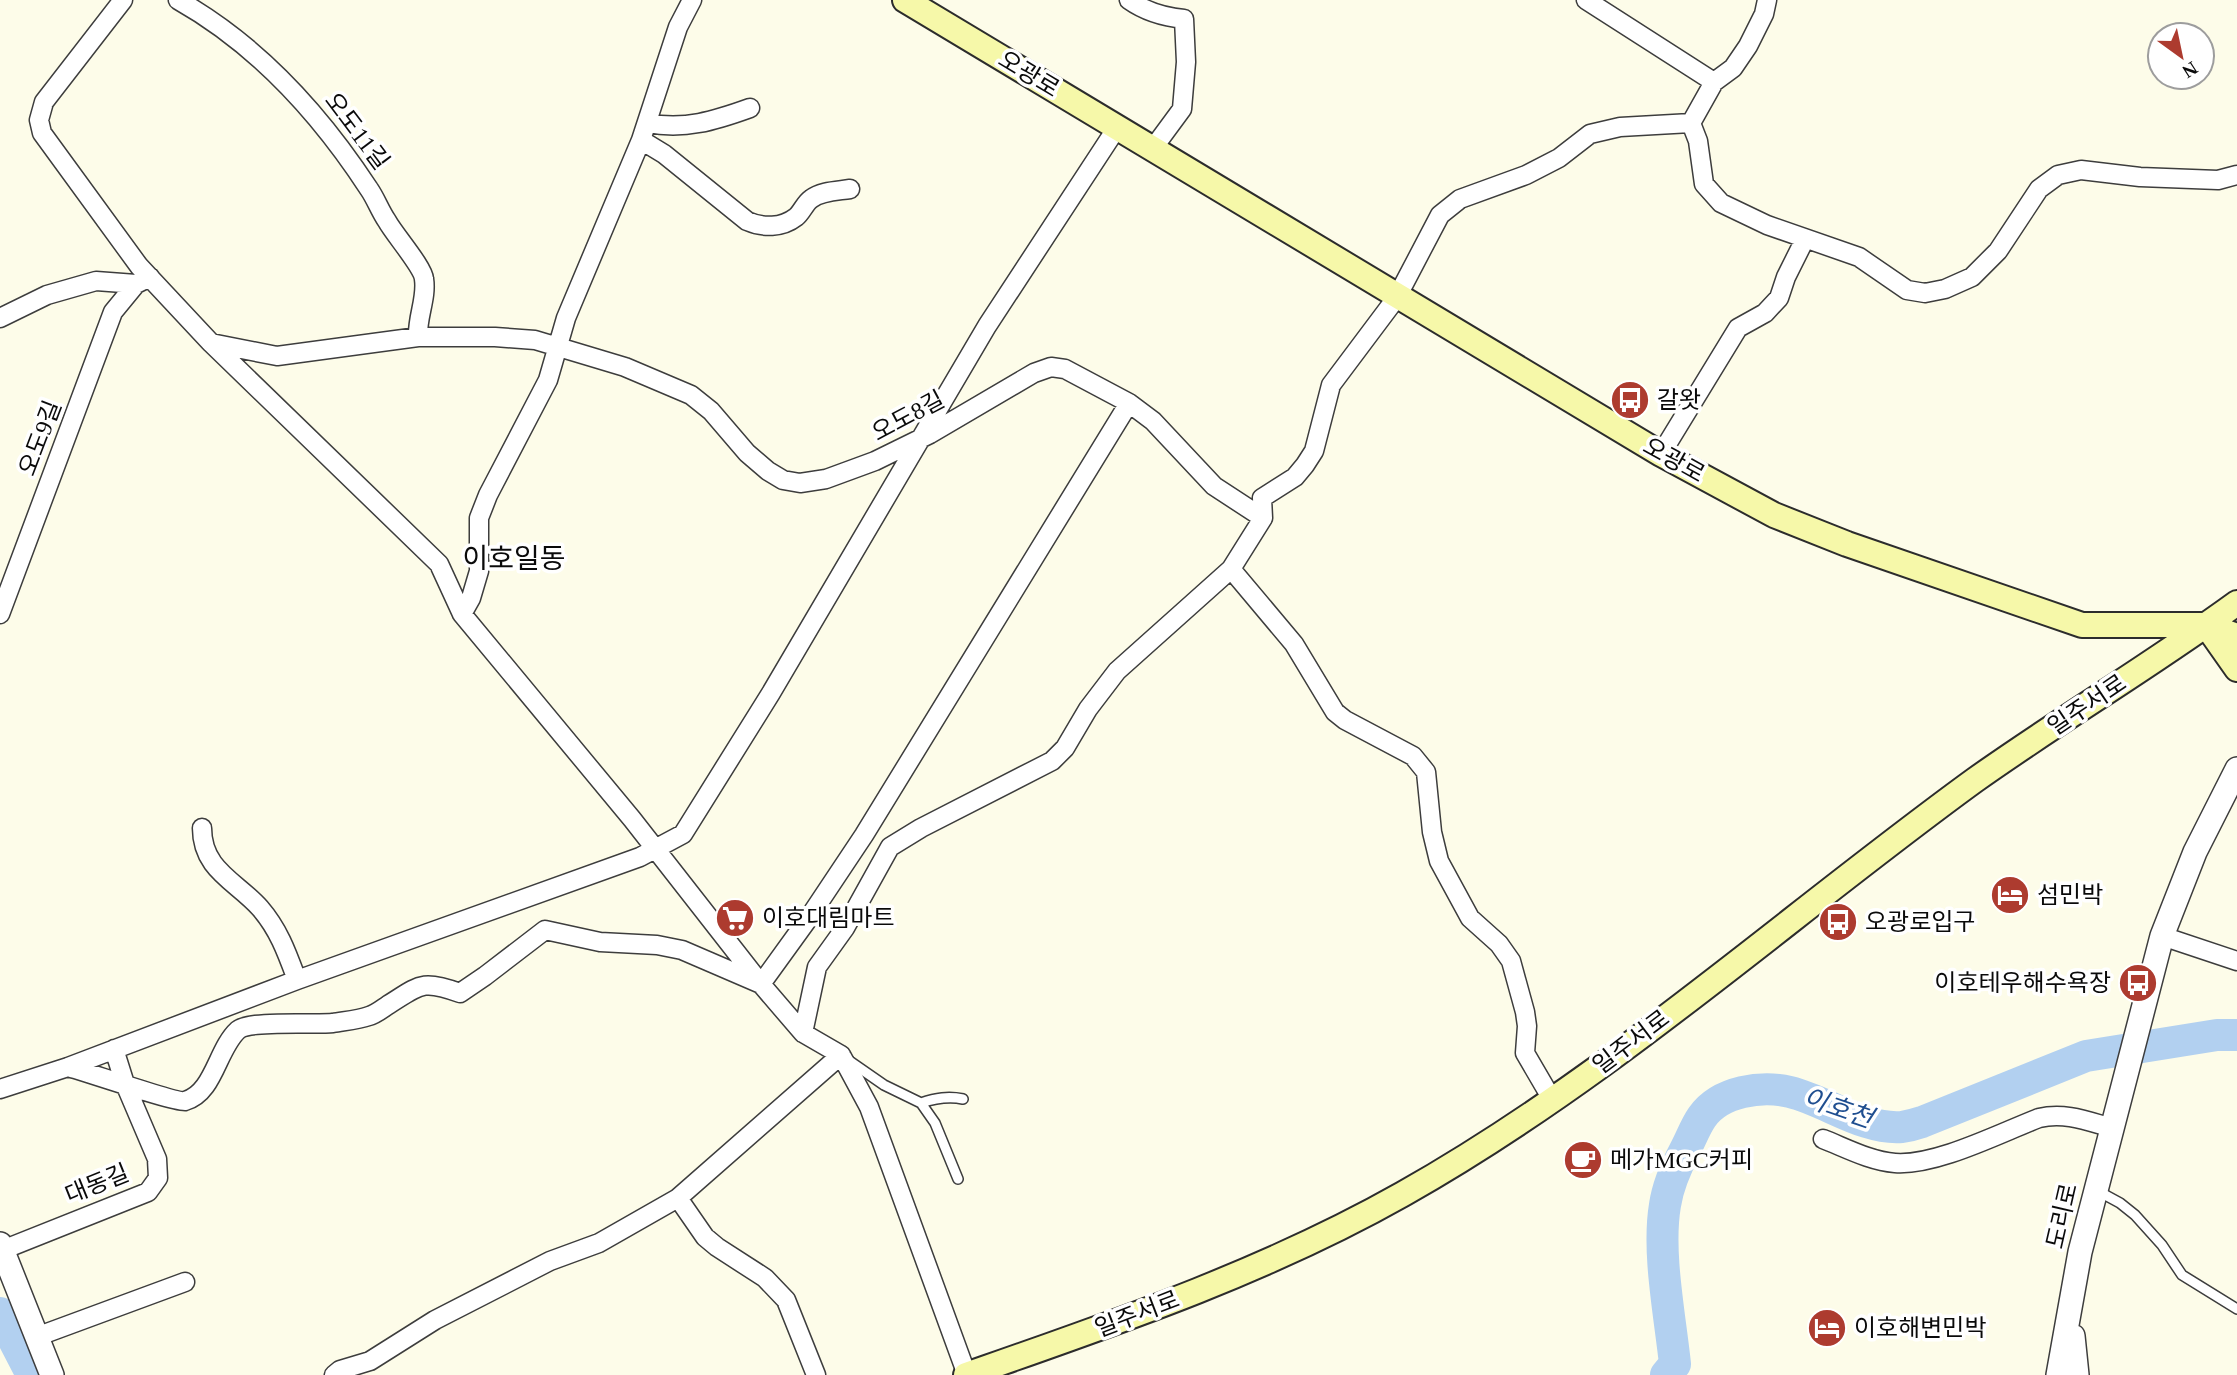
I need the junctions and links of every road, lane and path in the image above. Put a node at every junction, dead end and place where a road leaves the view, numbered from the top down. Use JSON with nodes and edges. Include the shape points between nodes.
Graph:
{"nodes":[{"id":1,"x":122,"y":0,"type":"edge"},
{"id":2,"x":177,"y":0,"type":"edge"},
{"id":3,"x":692,"y":0,"type":"edge"},
{"id":4,"x":905,"y":0,"type":"edge"},
{"id":5,"x":1129,"y":0,"type":"edge"},
{"id":6,"x":1586,"y":0,"type":"edge"},
{"id":7,"x":1766,"y":0,"type":"edge"},
{"id":8,"x":1714,"y":82,"type":"junction"},
{"id":9,"x":750,"y":108,"type":"dead end"},
{"id":10,"x":1691,"y":123,"type":"junction"},
{"id":11,"x":1118,"y":126,"type":"junction"},
{"id":12,"x":644,"y":132,"type":"junction"},
{"id":13,"x":1154,"y":147,"type":"junction"},
{"id":14,"x":2237,"y":175,"type":"edge"},
{"id":15,"x":849,"y":189,"type":"dead end"},
{"id":16,"x":1805,"y":239,"type":"junction"},
{"id":17,"x":143,"y":280,"type":"junction"},
{"id":18,"x":1397,"y":297,"type":"junction"},
{"id":19,"x":0,"y":317,"type":"edge"},
{"id":20,"x":418,"y":337,"type":"junction"},
{"id":21,"x":211,"y":343,"type":"junction"},
{"id":22,"x":558,"y":348,"type":"junction"},
{"id":23,"x":1129,"y":403,"type":"junction"},
{"id":24,"x":923,"y":438,"type":"junction"},
{"id":25,"x":1661,"y":454,"type":"junction"},
{"id":26,"x":1263,"y":518,"type":"junction"},
{"id":27,"x":1231,"y":569,"type":"junction"},
{"id":28,"x":2237,"y":603,"type":"edge"},
{"id":29,"x":0,"y":614,"type":"edge"},
{"id":30,"x":462,"y":614,"type":"junction"},
{"id":31,"x":2206,"y":625,"type":"junction"},
{"id":32,"x":2237,"y":636,"type":"edge"},
{"id":33,"x":2237,"y":669,"type":"edge"},
{"id":34,"x":2237,"y":769,"type":"edge"},
{"id":35,"x":202,"y":828,"type":"dead end"},
{"id":36,"x":655,"y":849,"type":"junction"},
{"id":37,"x":2162,"y":936,"type":"junction"},
{"id":38,"x":2237,"y":961,"type":"edge"},
{"id":39,"x":296,"y":980,"type":"junction"},
{"id":40,"x":761,"y":984,"type":"junction"},
{"id":41,"x":233,"y":1004,"type":"junction"},
{"id":42,"x":244,"y":1028,"type":"junction"},
{"id":43,"x":803,"y":1033,"type":"junction"},
{"id":44,"x":114,"y":1049,"type":"junction"},
{"id":45,"x":841,"y":1055,"type":"junction"},
{"id":46,"x":68,"y":1067,"type":"junction"},
{"id":47,"x":125,"y":1084,"type":"junction"},
{"id":48,"x":0,"y":1089,"type":"edge"},
{"id":49,"x":963,"y":1099,"type":"dead end"},
{"id":50,"x":1553,"y":1101,"type":"junction"},
{"id":51,"x":921,"y":1103,"type":"junction"},
{"id":52,"x":2112,"y":1128,"type":"junction"},
{"id":53,"x":1823,"y":1139,"type":"dead end"},
{"id":54,"x":958,"y":1179,"type":"dead end"},
{"id":55,"x":2095,"y":1189,"type":"junction"},
{"id":56,"x":678,"y":1198,"type":"junction"},
{"id":57,"x":1,"y":1249,"type":"edge"},
{"id":58,"x":185,"y":1282,"type":"dead end"},
{"id":59,"x":2237,"y":1309,"type":"edge"},
{"id":60,"x":2069,"y":1310,"type":"junction"},
{"id":61,"x":36,"y":1337,"type":"junction"},
{"id":62,"x":52,"y":1375,"type":"edge"},
{"id":63,"x":334,"y":1375,"type":"edge"},
{"id":64,"x":816,"y":1375,"type":"edge"},
{"id":65,"x":967,"y":1375,"type":"edge"},
{"id":66,"x":2058,"y":1375,"type":"edge"},
{"id":67,"x":2077,"y":1375,"type":"edge"}],
"edges":[{"from":1,"to":17,"type":"street","via":[[44,102],[39,120],[54,152]]},
{"from":2,"to":20,"type":"street","name":"오도11길","via":[[208,17],[304,102],[370,190],[424,277]]},
{"from":3,"to":12,"type":"street","via":[[678,27]]},
{"from":4,"to":11,"type":"main road","name":"오광로"},
{"from":5,"to":13,"type":"street","via":[[1164,17],[1184,19],[1182,109]]},
{"from":6,"to":8,"type":"street"},
{"from":7,"to":8,"type":"street","via":[[1748,46],[1733,68]]},
{"from":8,"to":10,"type":"street"},
{"from":9,"to":12,"type":"street","via":[[718,120]]},
{"from":10,"to":16,"type":"street","via":[[1704,184],[1721,203]]},
{"from":10,"to":18,"type":"street","via":[[1620,127],[1590,134],[1559,158],[1460,199],[1440,215]]},
{"from":11,"to":13,"type":"main road","name":"오광로"},
{"from":11,"to":24,"type":"street","via":[[987,326]]},
{"from":12,"to":15,"type":"street","via":[[747,222],[760,226],[771,227],[796,217],[811,198]]},
{"from":12,"to":22,"type":"street","via":[[566,318]]},
{"from":13,"to":18,"type":"main road","name":"오광로"},
{"from":14,"to":16,"type":"street","via":[[2218,180],[2081,170],[2058,175],[2039,189],[1998,250],[1972,277],[1925,293],[1907,290],[1859,257]]},
{"from":16,"to":25,"type":"street","via":[[1779,298],[1765,313],[1738,328]]},
{"from":17,"to":19,"type":"street","via":[[96,281],[47,295]]},
{"from":17,"to":21,"type":"street"},
{"from":17,"to":29,"type":"street","name":"오도9길","via":[[113,312]]},
{"from":18,"to":25,"type":"main road","name":"오광로"},
{"from":18,"to":26,"type":"street","via":[[1331,385],[1314,451],[1305,465],[1262,498]]},
{"from":20,"to":21,"type":"street","via":[[277,356]]},
{"from":20,"to":22,"type":"street","via":[[535,340]]},
{"from":21,"to":30,"type":"street","via":[[439,564]]},
{"from":22,"to":24,"type":"street","name":"오도8길","via":[[691,395],[747,453],[783,480],[826,479]]},
{"from":22,"to":30,"type":"street","via":[[548,380],[479,518],[479,571]]},
{"from":23,"to":24,"type":"street","name":"오도8길","via":[[1065,369],[1051,367]]},
{"from":23,"to":26,"type":"street","name":"오도8길","via":[[1153,421],[1214,486]]},
{"from":23,"to":40,"type":"street","via":[[864,835]]},
{"from":24,"to":36,"type":"street","via":[[683,834]]},
{"from":25,"to":31,"type":"main road","name":"오광로","via":[[1774,515],[2082,625]]},
{"from":26,"to":27,"type":"street"},
{"from":27,"to":43,"type":"street","via":[[1116,671],[1052,761],[890,847],[845,928],[817,967]]},
{"from":27,"to":50,"type":"street","via":[[1294,644],[1335,712],[1413,756],[1426,772],[1439,861],[1470,918],[1511,961],[1525,1012],[1525,1053]]},
{"from":28,"to":31,"type":"main road","name":"일주서로"},
{"from":30,"to":36,"type":"street"},
{"from":31,"to":32,"type":"main road","name":"오광로"},
{"from":31,"to":33,"type":"main road"},
{"from":31,"to":50,"type":"main road","name":"일주서로","via":[[1976,779]]},
{"from":34,"to":37,"type":"street"},
{"from":35,"to":39,"type":"street","via":[[202,840],[214,866],[259,907],[283,939]]},
{"from":36,"to":39,"type":"street"},
{"from":36,"to":40,"type":"street"},
{"from":37,"to":38,"type":"street"},
{"from":37,"to":52,"type":"street","name":"도리로"},
{"from":39,"to":41,"type":"street"},
{"from":40,"to":42,"type":"street","via":[[682,950],[600,942],[545,930],[460,993],[436,984],[420,985],[371,1016]]},
{"from":40,"to":43,"type":"street"},
{"from":41,"to":42,"type":"street"},
{"from":41,"to":44,"type":"street"},
{"from":42,"to":47,"type":"street","via":[[220,1054],[200,1092],[188,1101],[178,1102]]},
{"from":43,"to":45,"type":"street"},
{"from":44,"to":46,"type":"street"},
{"from":44,"to":47,"type":"street","name":"대동길"},
{"from":45,"to":51,"type":"lane","via":[[884,1085]]},
{"from":45,"to":56,"type":"street"},
{"from":45,"to":65,"type":"street","via":[[869,1107]]},
{"from":46,"to":47,"type":"street"},
{"from":46,"to":48,"type":"street"},
{"from":47,"to":57,"type":"street","name":"대동길","via":[[157,1159],[158,1178],[148,1192]]},
{"from":49,"to":51,"type":"lane"},
{"from":50,"to":65,"type":"main road","name":"일주서로","via":[[1444,1170],[1300,1247],[1122,1321]]},
{"from":51,"to":54,"type":"lane","via":[[935,1123]]},
{"from":52,"to":53,"type":"street","via":[[2051,1115],[1911,1163],[1882,1161]]},
{"from":52,"to":55,"type":"street","name":"도리로"},
{"from":55,"to":59,"type":"lane","via":[[2135,1215],[2182,1275]]},
{"from":55,"to":60,"type":"street","name":"도리로"},
{"from":56,"to":63,"type":"street","via":[[599,1243],[550,1261],[435,1320],[370,1361]]},
{"from":56,"to":64,"type":"street","via":[[705,1237],[778,1290]]},
{"from":57,"to":61,"type":"street","name":"대동길"},
{"from":58,"to":61,"type":"street"},
{"from":60,"to":66,"type":"street","name":"도리로"},
{"from":60,"to":67,"type":"street"},
{"from":61,"to":62,"type":"street","name":"대동길"}]}
